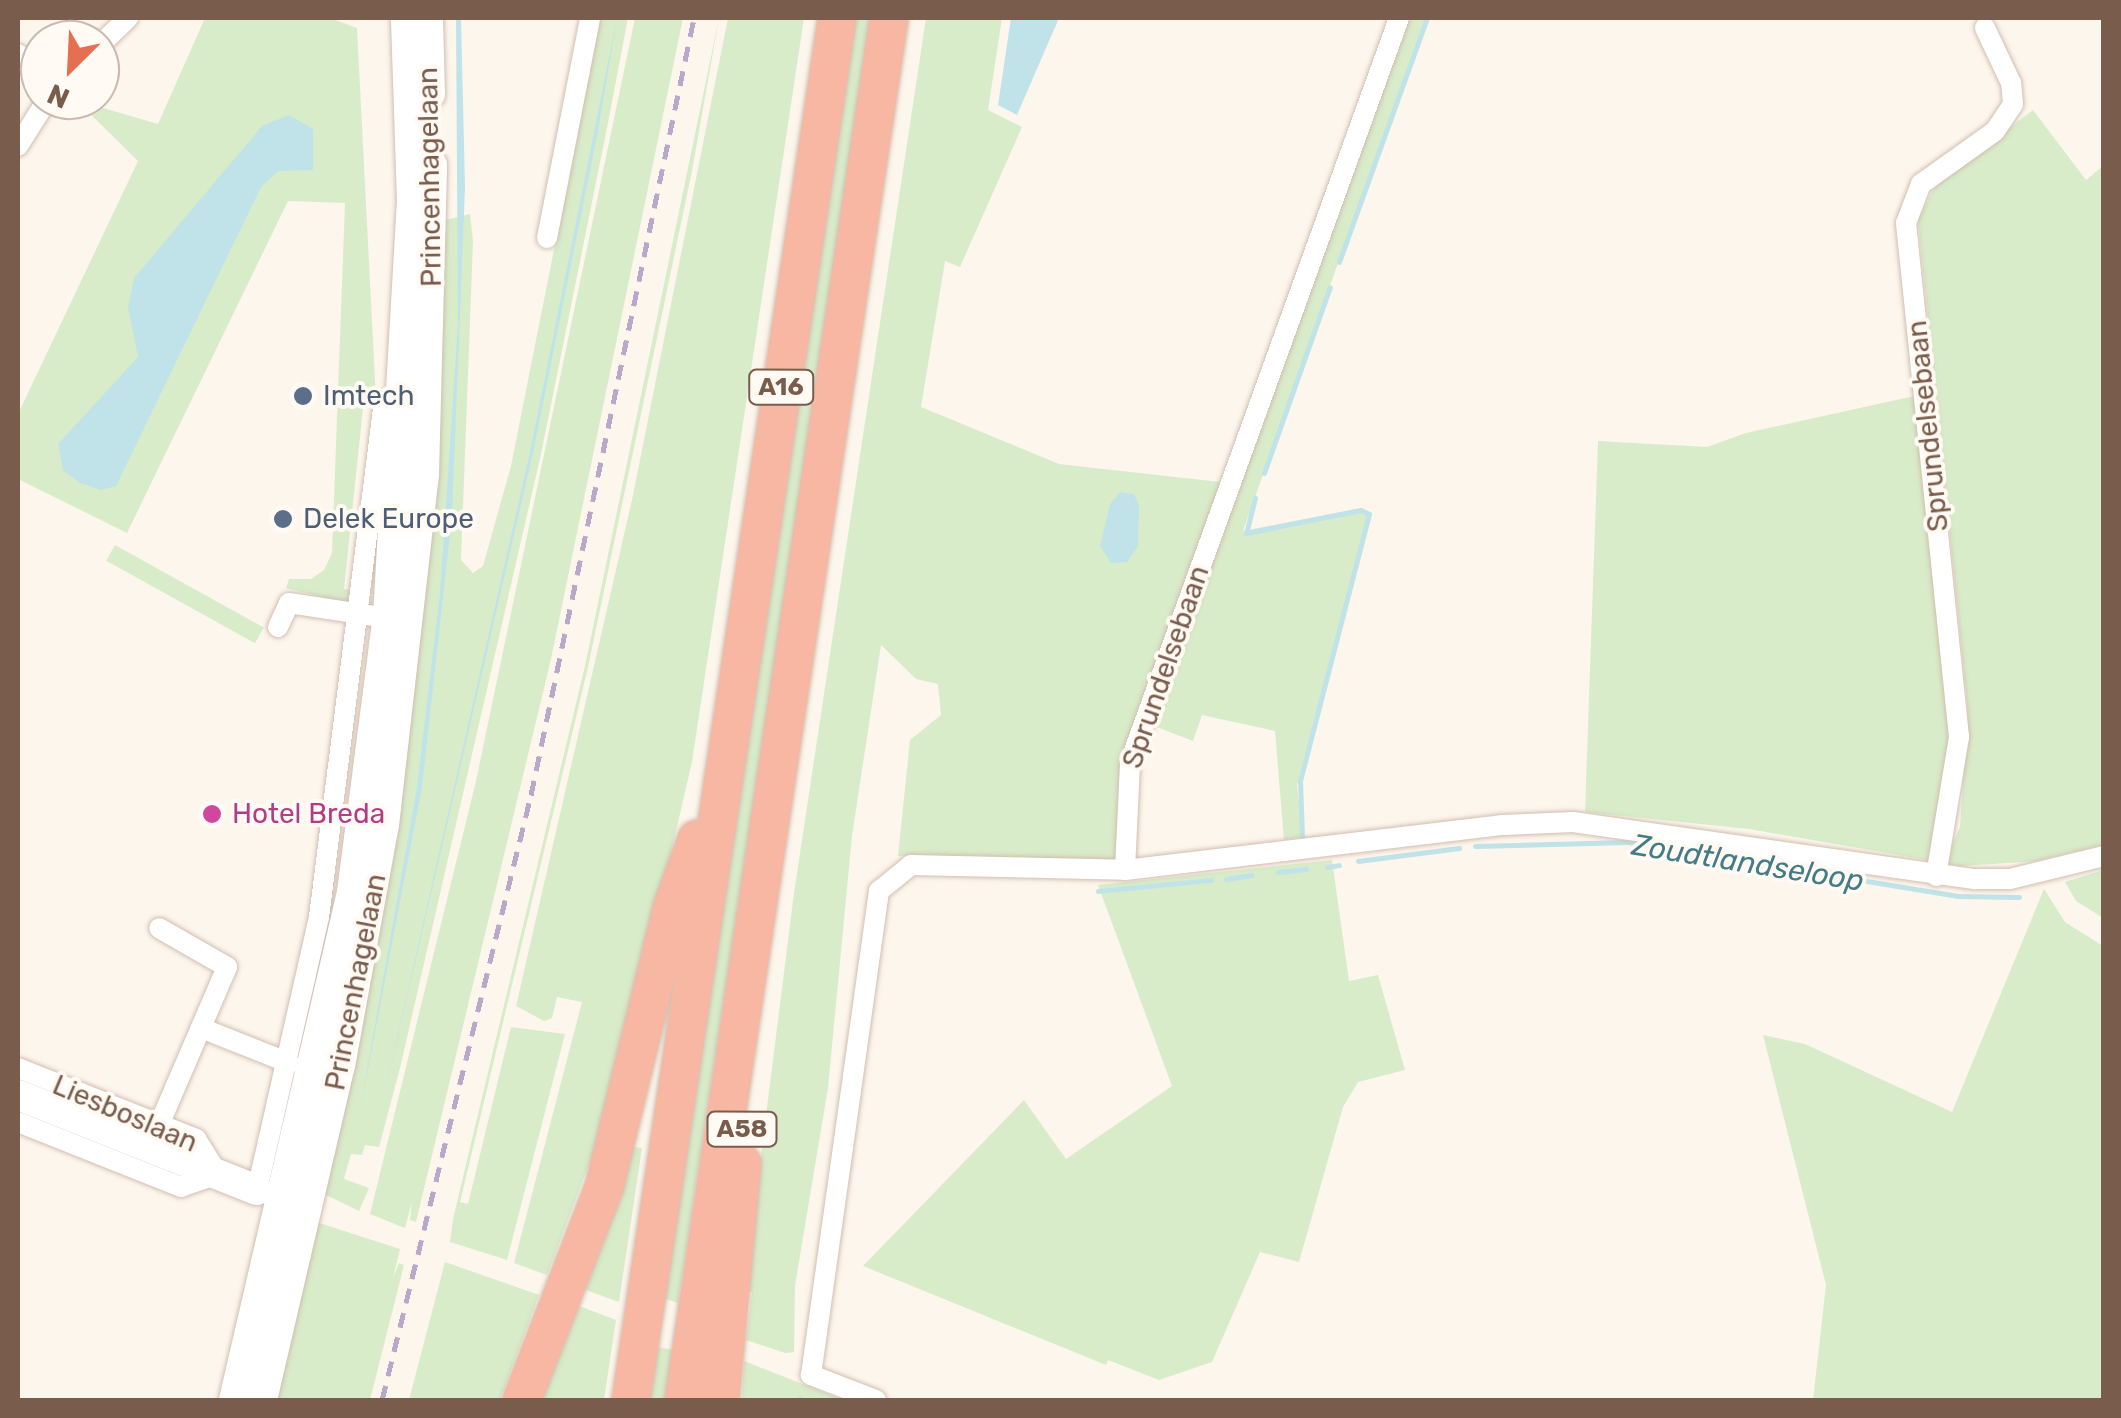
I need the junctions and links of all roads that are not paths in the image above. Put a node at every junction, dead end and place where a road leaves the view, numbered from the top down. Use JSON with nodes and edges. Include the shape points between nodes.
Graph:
{"nodes":[{"id":1,"x":406,"y":18,"type":"edge"},
{"id":2,"x":428,"y":18,"type":"edge"},
{"id":3,"x":590,"y":18,"type":"edge"},
{"id":4,"x":837,"y":18,"type":"edge"},
{"id":5,"x":889,"y":18,"type":"edge"},
{"id":6,"x":1399,"y":18,"type":"edge"},
{"id":7,"x":1984,"y":28,"type":"dead end"},
{"id":8,"x":34,"y":120,"type":"edge"},
{"id":9,"x":18,"y":146,"type":"edge"},
{"id":10,"x":548,"y":238,"type":"dead end"},
{"id":11,"x":384,"y":401,"type":"dead end"},
{"id":12,"x":387,"y":617,"type":"junction"},
{"id":13,"x":278,"y":627,"type":"dead end"},
{"id":14,"x":726,"y":756,"type":"junction"},
{"id":15,"x":2104,"y":856,"type":"edge"},
{"id":16,"x":1125,"y":870,"type":"junction"},
{"id":17,"x":1936,"y":876,"type":"junction"},
{"id":18,"x":159,"y":928,"type":"dead end"},
{"id":19,"x":200,"y":1028,"type":"junction"},
{"id":20,"x":288,"y":1062,"type":"junction"},
{"id":21,"x":18,"y":1068,"type":"edge"},
{"id":22,"x":18,"y":1094,"type":"edge"},
{"id":23,"x":18,"y":1122,"type":"edge"},
{"id":24,"x":158,"y":1125,"type":"junction"},
{"id":25,"x":218,"y":1174,"type":"junction"},
{"id":26,"x":257,"y":1190,"type":"joint"},
{"id":27,"x":704,"y":1385,"type":"edge"},
{"id":28,"x":234,"y":1400,"type":"edge"},
{"id":29,"x":262,"y":1400,"type":"edge"},
{"id":30,"x":522,"y":1400,"type":"edge"},
{"id":31,"x":630,"y":1400,"type":"edge"},
{"id":32,"x":876,"y":1400,"type":"edge"}],
"edges":[{"from":1,"to":12,"type":"main road","name":"Princenhagelaan","via":[[412,202]]},
{"from":2,"to":12,"type":"main road","name":"Princenhagelaan","via":[[430,374]]},
{"from":3,"to":10,"type":"street"},
{"from":4,"to":14,"type":"highway","number":"A16"},
{"from":5,"to":27,"type":"highway","number":"A16","via":[[746,970]]},
{"from":6,"to":16,"type":"street","name":"Sprundelsebaan","via":[[1130,762]]},
{"from":7,"to":17,"type":"street","name":"Sprundelsebaan","via":[[2011,83],[2013,104],[1995,131],[1921,184],[1906,223],[1960,737]]},
{"from":8,"to":9,"type":"street"},
{"from":11,"to":12,"type":"street","name":"Princenhagelaan"},
{"from":12,"to":13,"type":"street","via":[[290,603]]},
{"from":12,"to":20,"type":"street","name":"Princenhagelaan"},
{"from":12,"to":28,"type":"main road","name":"Princenhagelaan","via":[[352,892]]},
{"from":12,"to":29,"type":"main road","name":"Princenhagelaan","via":[[379,863]]},
{"from":14,"to":30,"type":"highway","number":"A16","via":[[672,908],[639,1063],[578,1256]]},
{"from":14,"to":31,"type":"highway","number":"A16"},
{"from":15,"to":17,"type":"street","via":[[2010,878]]},
{"from":16,"to":17,"type":"street","via":[[1503,824],[1573,822]]},
{"from":16,"to":32,"type":"street","via":[[911,865],[879,891],[810,1375]]},
{"from":18,"to":19,"type":"street","via":[[227,967]]},
{"from":19,"to":20,"type":"street"},
{"from":19,"to":24,"type":"street"},
{"from":20,"to":26,"type":"street","name":"Princenhagelaan"},
{"from":21,"to":24,"type":"street","name":"Liesboslaan"},
{"from":22,"to":25,"type":"main road","name":"Liesboslaan"},
{"from":23,"to":25,"type":"street","name":"Liesboslaan","via":[[181,1188]]},
{"from":24,"to":25,"type":"street","name":"Liesboslaan","via":[[202,1143]]},
{"from":25,"to":26,"type":"main road","name":"Liesboslaan"}]}
